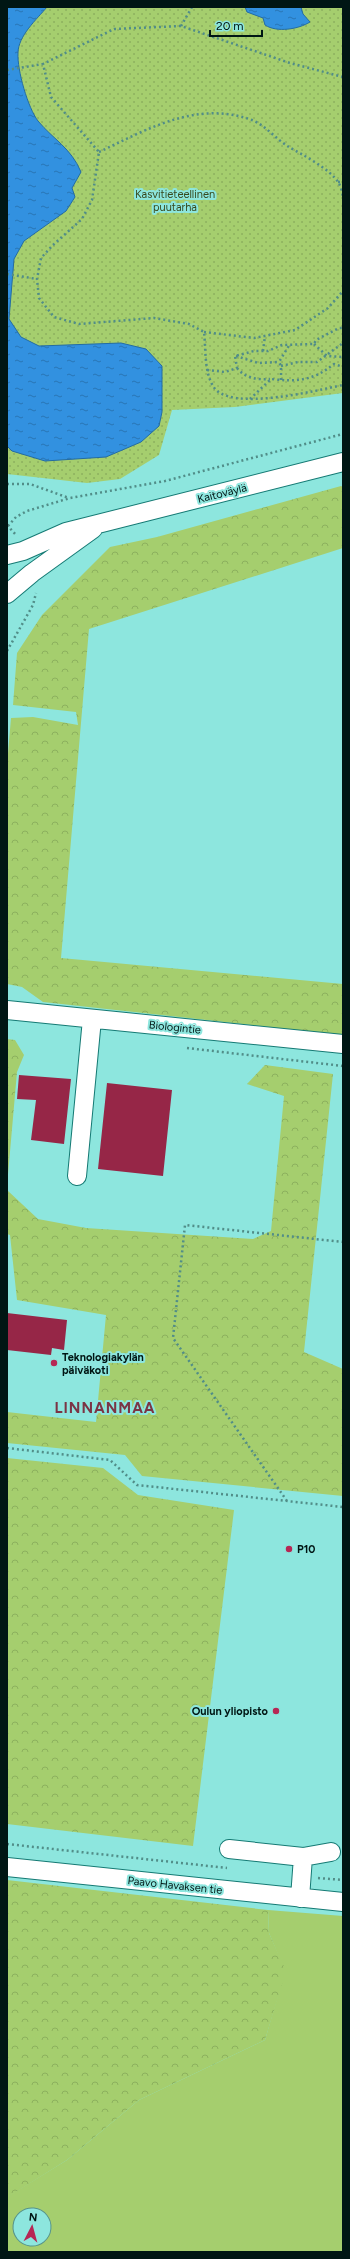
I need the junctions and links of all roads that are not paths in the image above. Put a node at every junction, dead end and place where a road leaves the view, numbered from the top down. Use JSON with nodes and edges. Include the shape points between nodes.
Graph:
{"nodes":[{"id":1,"x":343,"y":462,"type":"edge"},
{"id":2,"x":100,"y":524,"type":"junction"},
{"id":3,"x":7,"y":556,"type":"edge"},
{"id":4,"x":7,"y":594,"type":"edge"},
{"id":5,"x":7,"y":1010,"type":"edge"},
{"id":6,"x":92,"y":1018,"type":"junction"},
{"id":7,"x":343,"y":1044,"type":"edge"},
{"id":8,"x":77,"y":1176,"type":"dead end"},
{"id":9,"x":229,"y":1849,"type":"dead end"},
{"id":10,"x":331,"y":1852,"type":"dead end"},
{"id":11,"x":304,"y":1857,"type":"junction"},
{"id":12,"x":7,"y":1867,"type":"edge"},
{"id":13,"x":300,"y":1898,"type":"junction"},
{"id":14,"x":343,"y":1902,"type":"edge"}],
"edges":[{"from":1,"to":2,"type":"street","name":"Kaitoväylä"},
{"from":2,"to":3,"type":"street","name":"Kaitoväylä","via":[[66,532]]},
{"from":2,"to":4,"type":"street","name":"Kaitoväylä"},
{"from":5,"to":6,"type":"street","name":"Biologintie"},
{"from":6,"to":7,"type":"street","name":"Biologintie"},
{"from":6,"to":8,"type":"street"},
{"from":9,"to":11,"type":"street"},
{"from":10,"to":11,"type":"street"},
{"from":11,"to":13,"type":"street"},
{"from":12,"to":13,"type":"street","name":"Paavo Havaksen tie"},
{"from":13,"to":14,"type":"street","name":"Paavo Havaksen tie"}]}
